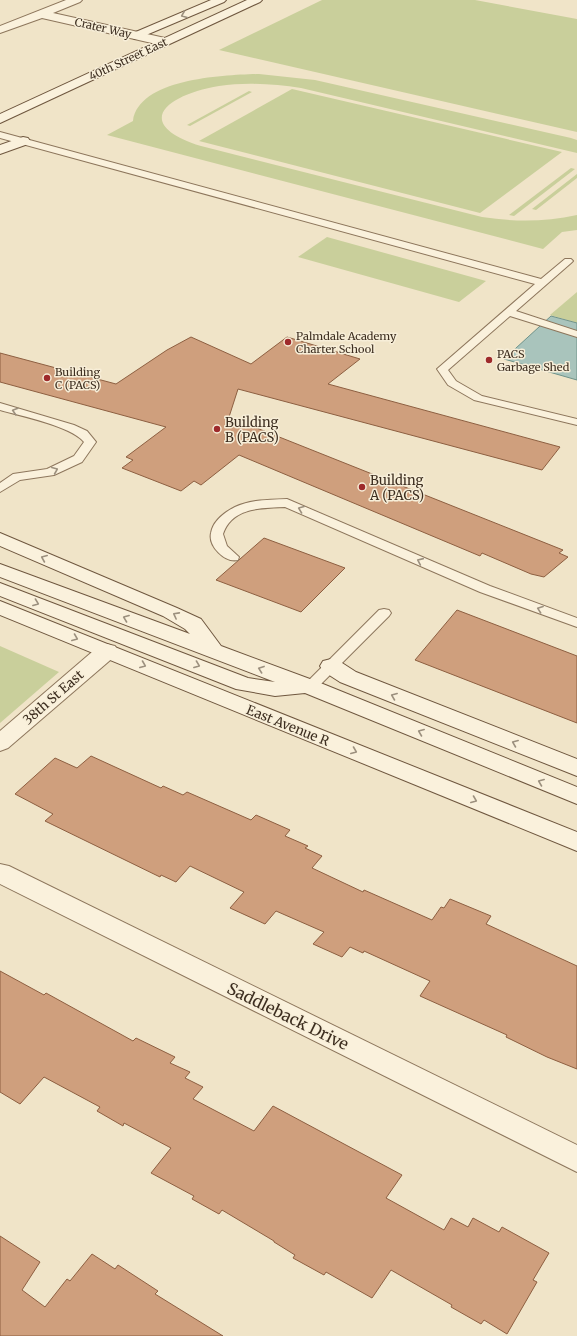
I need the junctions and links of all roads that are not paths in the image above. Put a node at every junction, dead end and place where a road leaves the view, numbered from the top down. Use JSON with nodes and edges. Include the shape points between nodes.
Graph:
{"nodes":[{"id":1,"x":76,"y":0,"type":"edge"},
{"id":2,"x":220,"y":0,"type":"edge"},
{"id":3,"x":256,"y":0,"type":"edge"},
{"id":4,"x":41,"y":14,"type":"junction"},
{"id":5,"x":0,"y":30,"type":"edge"},
{"id":6,"x":135,"y":36,"type":"junction"},
{"id":7,"x":165,"y":42,"type":"junction"},
{"id":8,"x":0,"y":119,"type":"edge"},
{"id":9,"x":0,"y":135,"type":"edge"},
{"id":10,"x":24,"y":141,"type":"junction"},
{"id":11,"x":0,"y":150,"type":"edge"},
{"id":12,"x":568,"y":261,"type":"dead end"},
{"id":13,"x":543,"y":283,"type":"junction"},
{"id":14,"x":509,"y":312,"type":"junction"},
{"id":15,"x":577,"y":334,"type":"edge"},
{"id":16,"x":0,"y":406,"type":"edge"},
{"id":17,"x":577,"y":422,"type":"edge"},
{"id":18,"x":0,"y":488,"type":"edge"},
{"id":19,"x":0,"y":539,"type":"edge"},
{"id":20,"x":233,"y":557,"type":"dead end"},
{"id":21,"x":0,"y":570,"type":"edge"},
{"id":22,"x":0,"y":589,"type":"edge"},
{"id":23,"x":0,"y":608,"type":"edge"},
{"id":24,"x":384,"y":613,"type":"dead end"},
{"id":25,"x":577,"y":623,"type":"edge"},
{"id":26,"x":107,"y":651,"type":"junction"},
{"id":27,"x":214,"y":651,"type":"junction"},
{"id":28,"x":331,"y":666,"type":"junction"},
{"id":29,"x":310,"y":687,"type":"junction"},
{"id":30,"x":0,"y":743,"type":"edge"},
{"id":31,"x":577,"y":768,"type":"edge"},
{"id":32,"x":577,"y":796,"type":"edge"},
{"id":33,"x":577,"y":842,"type":"edge"},
{"id":34,"x":0,"y":874,"type":"edge"},
{"id":35,"x":577,"y":1159,"type":"edge"}],
"edges":[{"from":1,"to":4,"type":"main road"},
{"from":2,"to":6,"type":"main road","one_way":true},
{"from":3,"to":7,"type":"main road","name":"40th Street East"},
{"from":4,"to":5,"type":"main road"},
{"from":4,"to":6,"type":"main road","name":"Crater Way"},
{"from":6,"to":7,"type":"main road","name":"Crater Way"},
{"from":7,"to":8,"type":"main road","name":"40th Street East"},
{"from":9,"to":10,"type":"lane"},
{"from":10,"to":11,"type":"main road"},
{"from":10,"to":13,"type":"lane"},
{"from":12,"to":13,"type":"lane"},
{"from":13,"to":14,"type":"lane"},
{"from":14,"to":15,"type":"lane"},
{"from":14,"to":17,"type":"lane","via":[[442,369],[452,383],[478,398]]},
{"from":18,"to":16,"type":"lane","one_way":true,"via":[[17,477],[50,472],[78,459],[90,442],[83,433],[70,427]]},
{"from":27,"to":19,"type":"main road","one_way":true,"via":[[194,624]]},
{"from":25,"to":20,"type":"lane","one_way":true,"via":[[485,589],[287,504],[246,507],[231,515],[219,527],[216,537],[220,547]]},
{"from":27,"to":21,"type":"main road","one_way":true},
{"from":22,"to":29,"type":"main road","one_way":true,"via":[[244,684],[275,689]]},
{"from":23,"to":26,"type":"main road","name":"East Avenue R","one_way":true},
{"from":24,"to":28,"type":"lane"},
{"from":26,"to":30,"type":"main road","name":"38th St East"},
{"from":26,"to":33,"type":"main road","name":"East Avenue R","one_way":true},
{"from":29,"to":27,"type":"main road","one_way":true},
{"from":28,"to":29,"type":"lane"},
{"from":31,"to":28,"type":"main road","one_way":true,"via":[[348,677]]},
{"from":32,"to":29,"type":"main road","one_way":true},
{"from":34,"to":35,"type":"main road","name":"Saddleback Drive"}]}
